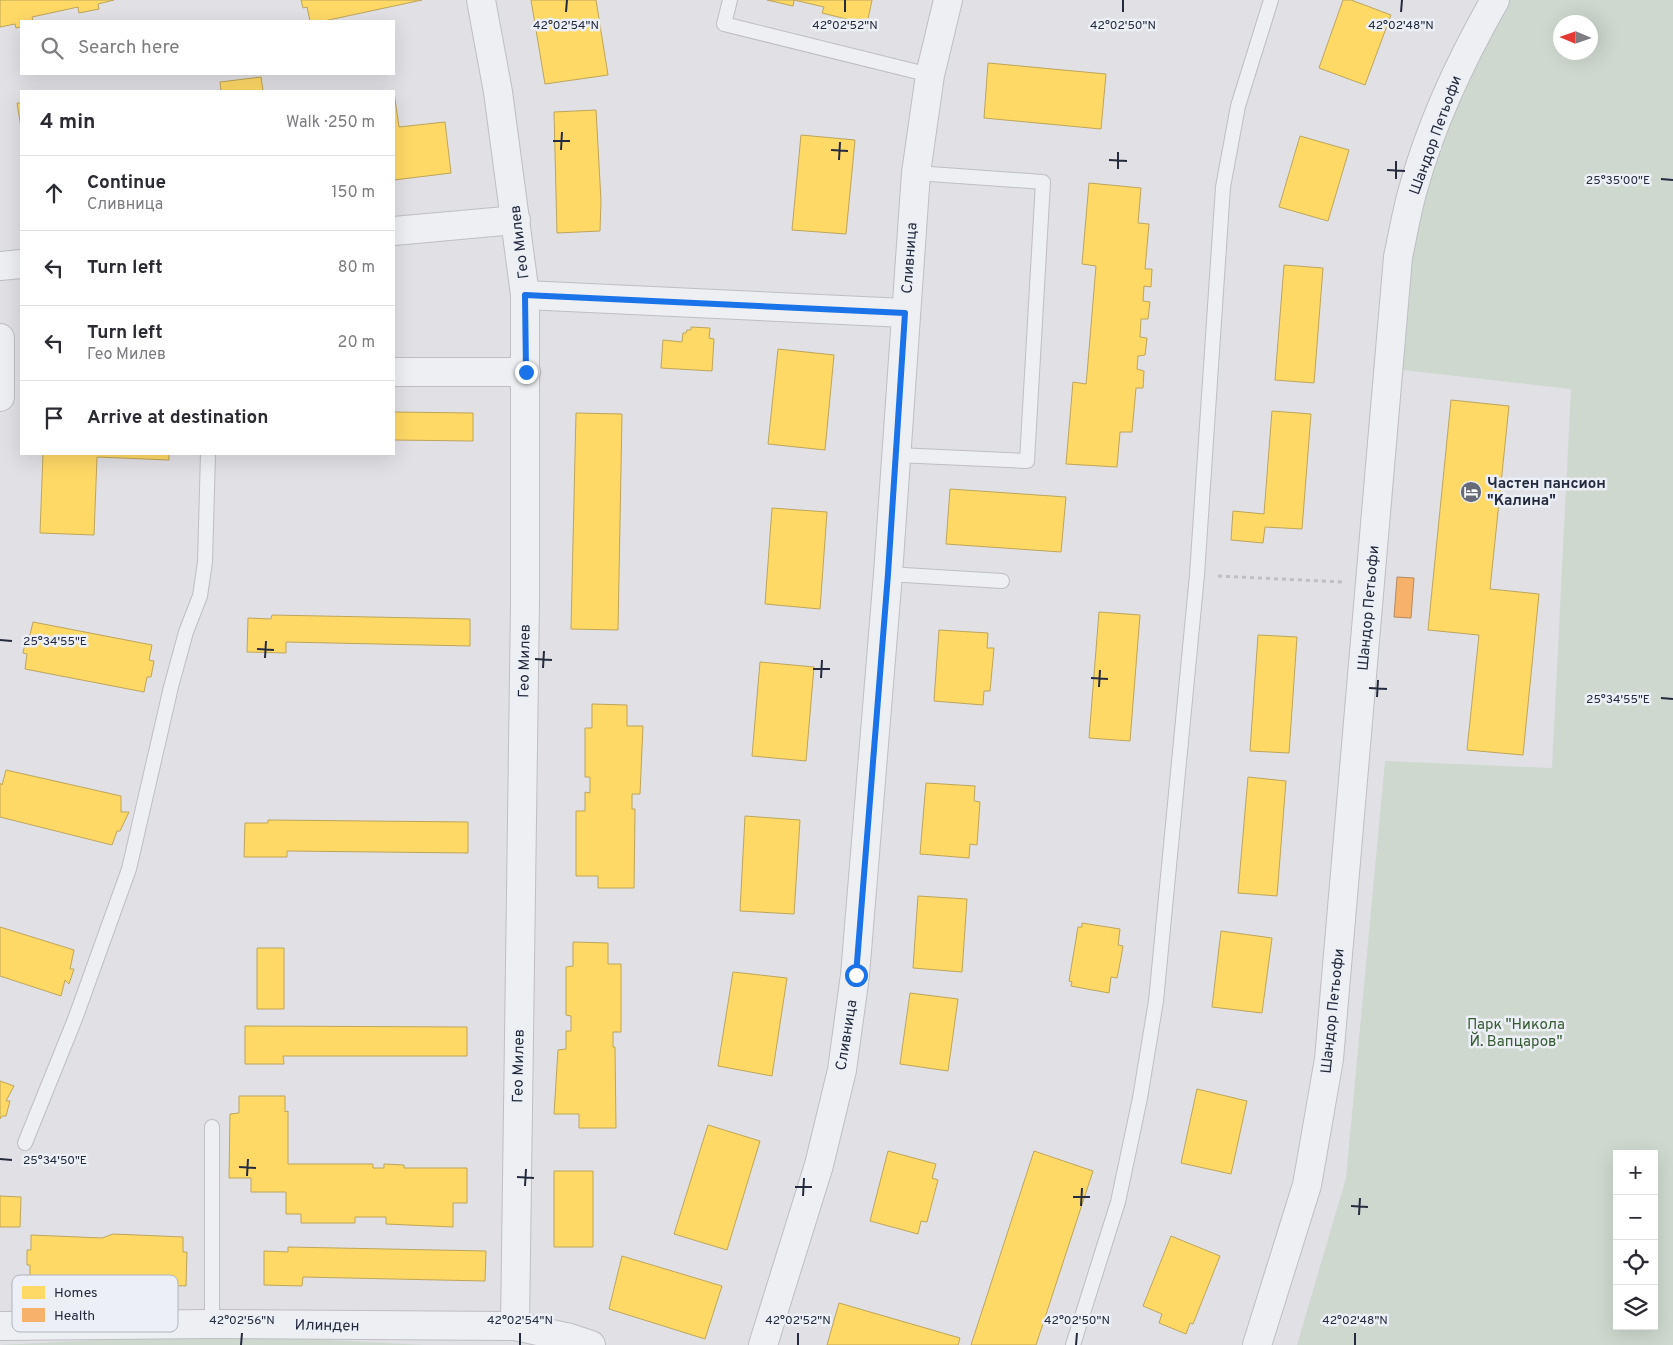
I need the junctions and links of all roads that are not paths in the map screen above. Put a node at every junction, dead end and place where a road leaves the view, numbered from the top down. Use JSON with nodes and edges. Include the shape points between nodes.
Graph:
{"nodes":[{"id":1,"x":481,"y":0,"type":"edge"},
{"id":2,"x":730,"y":0,"type":"edge"},
{"id":3,"x":948,"y":0,"type":"edge"},
{"id":4,"x":1271,"y":0,"type":"edge"},
{"id":5,"x":1495,"y":0,"type":"edge"},
{"id":6,"x":930,"y":75,"type":"junction"},
{"id":7,"x":916,"y":173,"type":"junction"},
{"id":8,"x":516,"y":220,"type":"junction"},
{"id":9,"x":395,"y":231,"type":"edge"},
{"id":10,"x":20,"y":264,"type":"edge"},
{"id":11,"x":0,"y":266,"type":"edge"},
{"id":12,"x":525,"y":295,"type":"junction"},
{"id":13,"x":905,"y":313,"type":"junction"},
{"id":14,"x":0,"y":338,"type":"edge"},
{"id":15,"x":395,"y":372,"type":"edge"},
{"id":16,"x":526,"y":372,"type":"junction"},
{"id":17,"x":7,"y":381,"type":"edge"},
{"id":18,"x":208,"y":455,"type":"edge"},
{"id":19,"x":897,"y":455,"type":"junction"},
{"id":20,"x":888,"y":574,"type":"junction"},
{"id":21,"x":1002,"y":581,"type":"dead end"},
{"id":22,"x":212,"y":1127,"type":"dead end"},
{"id":23,"x":25,"y":1143,"type":"dead end"},
{"id":24,"x":178,"y":1324,"type":"edge"},
{"id":25,"x":212,"y":1324,"type":"junction"},
{"id":26,"x":515,"y":1326,"type":"junction"},
{"id":27,"x":591,"y":1345,"type":"edge"},
{"id":28,"x":763,"y":1345,"type":"edge"},
{"id":29,"x":1072,"y":1345,"type":"edge"},
{"id":30,"x":1257,"y":1345,"type":"edge"}],
"edges":[{"from":1,"to":8,"type":"street","name":"Гео Милев"},
{"from":2,"to":6,"type":"lane","via":[[724,24]]},
{"from":3,"to":6,"type":"street","name":"Сливница"},
{"from":4,"to":29,"type":"lane","via":[[1238,106],[1223,187],[1197,575],[1156,1001],[1118,1202]]},
{"from":5,"to":30,"type":"street","name":"Шандор Петьофи","via":[[1473,38],[1440,112],[1414,186],[1400,248],[1388,353],[1329,1059],[1307,1186]]},
{"from":6,"to":7,"type":"street","name":"Сливница"},
{"from":7,"to":13,"type":"street","name":"Сливница"},
{"from":7,"to":19,"type":"lane","via":[[1044,182],[1027,461]]},
{"from":8,"to":9,"type":"street"},
{"from":8,"to":12,"type":"street","name":"Гео Милев"},
{"from":10,"to":11,"type":"street"},
{"from":12,"to":13,"type":"street"},
{"from":12,"to":16,"type":"street","name":"Гео Милев"},
{"from":13,"to":19,"type":"street","name":"Сливница"},
{"from":14,"to":17,"type":"street"},
{"from":15,"to":16,"type":"street"},
{"from":16,"to":26,"type":"street","name":"Гео Милев"},
{"from":18,"to":23,"type":"lane","via":[[205,562],[200,596],[171,687],[129,870],[75,1019]]},
{"from":19,"to":20,"type":"street","name":"Сливница"},
{"from":20,"to":21,"type":"lane"},
{"from":20,"to":28,"type":"street","name":"Сливница","via":[[856,975],[842,1070],[819,1166]]},
{"from":22,"to":25,"type":"lane"},
{"from":24,"to":25,"type":"street","name":"Илинден"},
{"from":25,"to":26,"type":"street","name":"Илинден"},
{"from":26,"to":27,"type":"street","name":"Илинден"}]}
